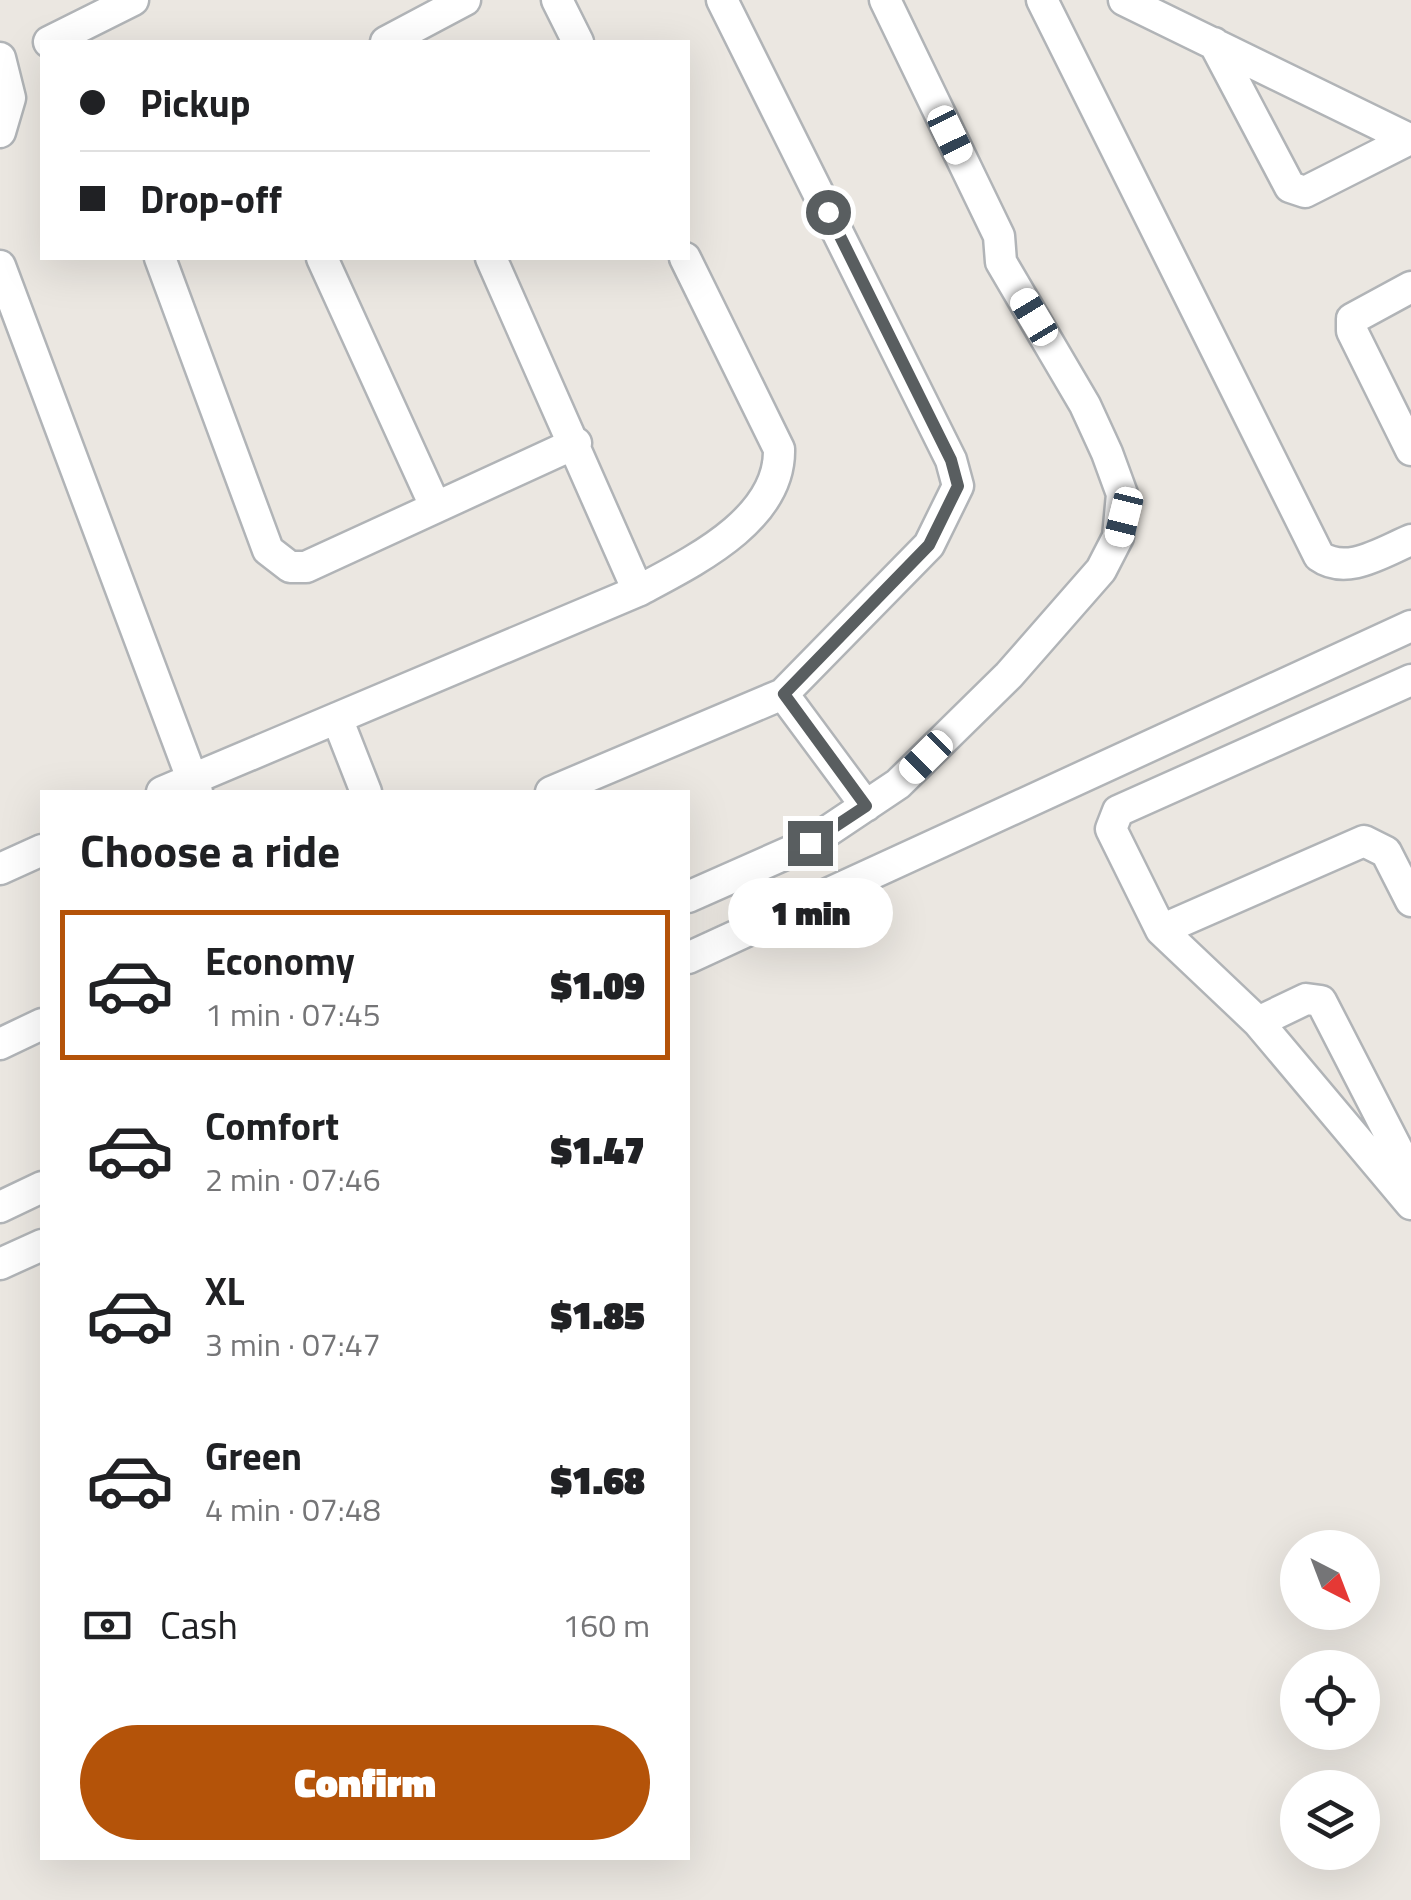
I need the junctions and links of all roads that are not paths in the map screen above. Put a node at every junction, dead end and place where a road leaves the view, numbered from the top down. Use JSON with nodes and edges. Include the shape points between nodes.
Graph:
{"nodes":[{"id":1,"x":133,"y":0,"type":"edge"},
{"id":2,"x":465,"y":0,"type":"edge"},
{"id":3,"x":557,"y":0,"type":"edge"},
{"id":4,"x":722,"y":0,"type":"edge"},
{"id":5,"x":886,"y":0,"type":"edge"},
{"id":6,"x":1042,"y":0,"type":"edge"},
{"id":7,"x":1124,"y":0,"type":"edge"},
{"id":8,"x":54,"y":40,"type":"edge"},
{"id":9,"x":394,"y":40,"type":"edge"},
{"id":10,"x":577,"y":40,"type":"edge"},
{"id":11,"x":1214,"y":43,"type":"junction"},
{"id":12,"x":40,"y":46,"type":"edge"},
{"id":13,"x":2,"y":62,"type":"edge"},
{"id":14,"x":0,"y":132,"type":"edge"},
{"id":15,"x":1410,"y":139,"type":"edge"},
{"id":16,"x":161,"y":260,"type":"edge"},
{"id":17,"x":323,"y":260,"type":"edge"},
{"id":18,"x":492,"y":260,"type":"edge"},
{"id":19,"x":685,"y":260,"type":"edge"},
{"id":20,"x":0,"y":266,"type":"edge"},
{"id":21,"x":1411,"y":287,"type":"edge"},
{"id":22,"x":1408,"y":436,"type":"edge"},
{"id":23,"x":576,"y":443,"type":"junction"},
{"id":24,"x":435,"y":506,"type":"junction"},
{"id":25,"x":1411,"y":540,"type":"edge"},
{"id":26,"x":638,"y":591,"type":"junction"},
{"id":27,"x":1411,"y":626,"type":"edge"},
{"id":28,"x":1411,"y":680,"type":"edge"},
{"id":29,"x":784,"y":694,"type":"junction"},
{"id":30,"x":337,"y":718,"type":"junction"},
{"id":31,"x":194,"y":785,"type":"edge"},
{"id":32,"x":365,"y":790,"type":"edge"},
{"id":33,"x":557,"y":790,"type":"edge"},
{"id":34,"x":866,"y":806,"type":"junction"},
{"id":35,"x":40,"y":851,"type":"edge"},
{"id":36,"x":0,"y":870,"type":"edge"},
{"id":37,"x":690,"y":896,"type":"edge"},
{"id":38,"x":1411,"y":901,"type":"edge"},
{"id":39,"x":1162,"y":930,"type":"junction"},
{"id":40,"x":690,"y":957,"type":"edge"},
{"id":41,"x":1258,"y":1022,"type":"junction"},
{"id":42,"x":40,"y":1025,"type":"edge"},
{"id":43,"x":0,"y":1044,"type":"edge"},
{"id":44,"x":1411,"y":1176,"type":"edge"},
{"id":45,"x":40,"y":1189,"type":"edge"},
{"id":46,"x":1411,"y":1202,"type":"edge"},
{"id":47,"x":0,"y":1207,"type":"edge"},
{"id":48,"x":40,"y":1246,"type":"edge"},
{"id":49,"x":0,"y":1264,"type":"edge"}],
"edges":[{"from":1,"to":8,"type":"street"},
{"from":2,"to":9,"type":"street"},
{"from":3,"to":10,"type":"street"},
{"from":4,"to":29,"type":"street","via":[[951,460],[958,486],[929,545]]},
{"from":5,"to":34,"type":"street","via":[[999,236],[1001,262],[1085,405],[1122,494],[1124,517],[1100,570],[1009,675],[898,784]]},
{"from":6,"to":25,"type":"street","via":[[1318,556],[1332,566],[1348,566]]},
{"from":7,"to":11,"type":"street"},
{"from":11,"to":15,"type":"street"},
{"from":11,"to":15,"type":"street","via":[[1290,187],[1305,192]]},
{"from":12,"to":13,"type":"street"},
{"from":13,"to":14,"type":"street","via":[[10,98]]},
{"from":16,"to":24,"type":"street","via":[[268,550],[278,561],[306,567]]},
{"from":17,"to":24,"type":"street"},
{"from":18,"to":23,"type":"street"},
{"from":19,"to":26,"type":"street","via":[[779,449],[780,472],[740,525]]},
{"from":20,"to":31,"type":"street"},
{"from":21,"to":22,"type":"street","via":[[1352,319],[1354,337]]},
{"from":23,"to":24,"type":"street"},
{"from":23,"to":26,"type":"street"},
{"from":26,"to":30,"type":"street"},
{"from":27,"to":40,"type":"street"},
{"from":28,"to":39,"type":"street","via":[[1118,810],[1111,829]]},
{"from":29,"to":33,"type":"street"},
{"from":29,"to":34,"type":"street"},
{"from":30,"to":31,"type":"street"},
{"from":30,"to":32,"type":"street"},
{"from":34,"to":37,"type":"street","via":[[810,843]]},
{"from":35,"to":36,"type":"street"},
{"from":38,"to":39,"type":"street","via":[[1386,852],[1364,841]]},
{"from":39,"to":41,"type":"street"},
{"from":41,"to":44,"type":"street","via":[[1306,998],[1321,1001]]},
{"from":41,"to":46,"type":"street"},
{"from":42,"to":43,"type":"street"},
{"from":45,"to":47,"type":"street"},
{"from":48,"to":49,"type":"street"}]}
